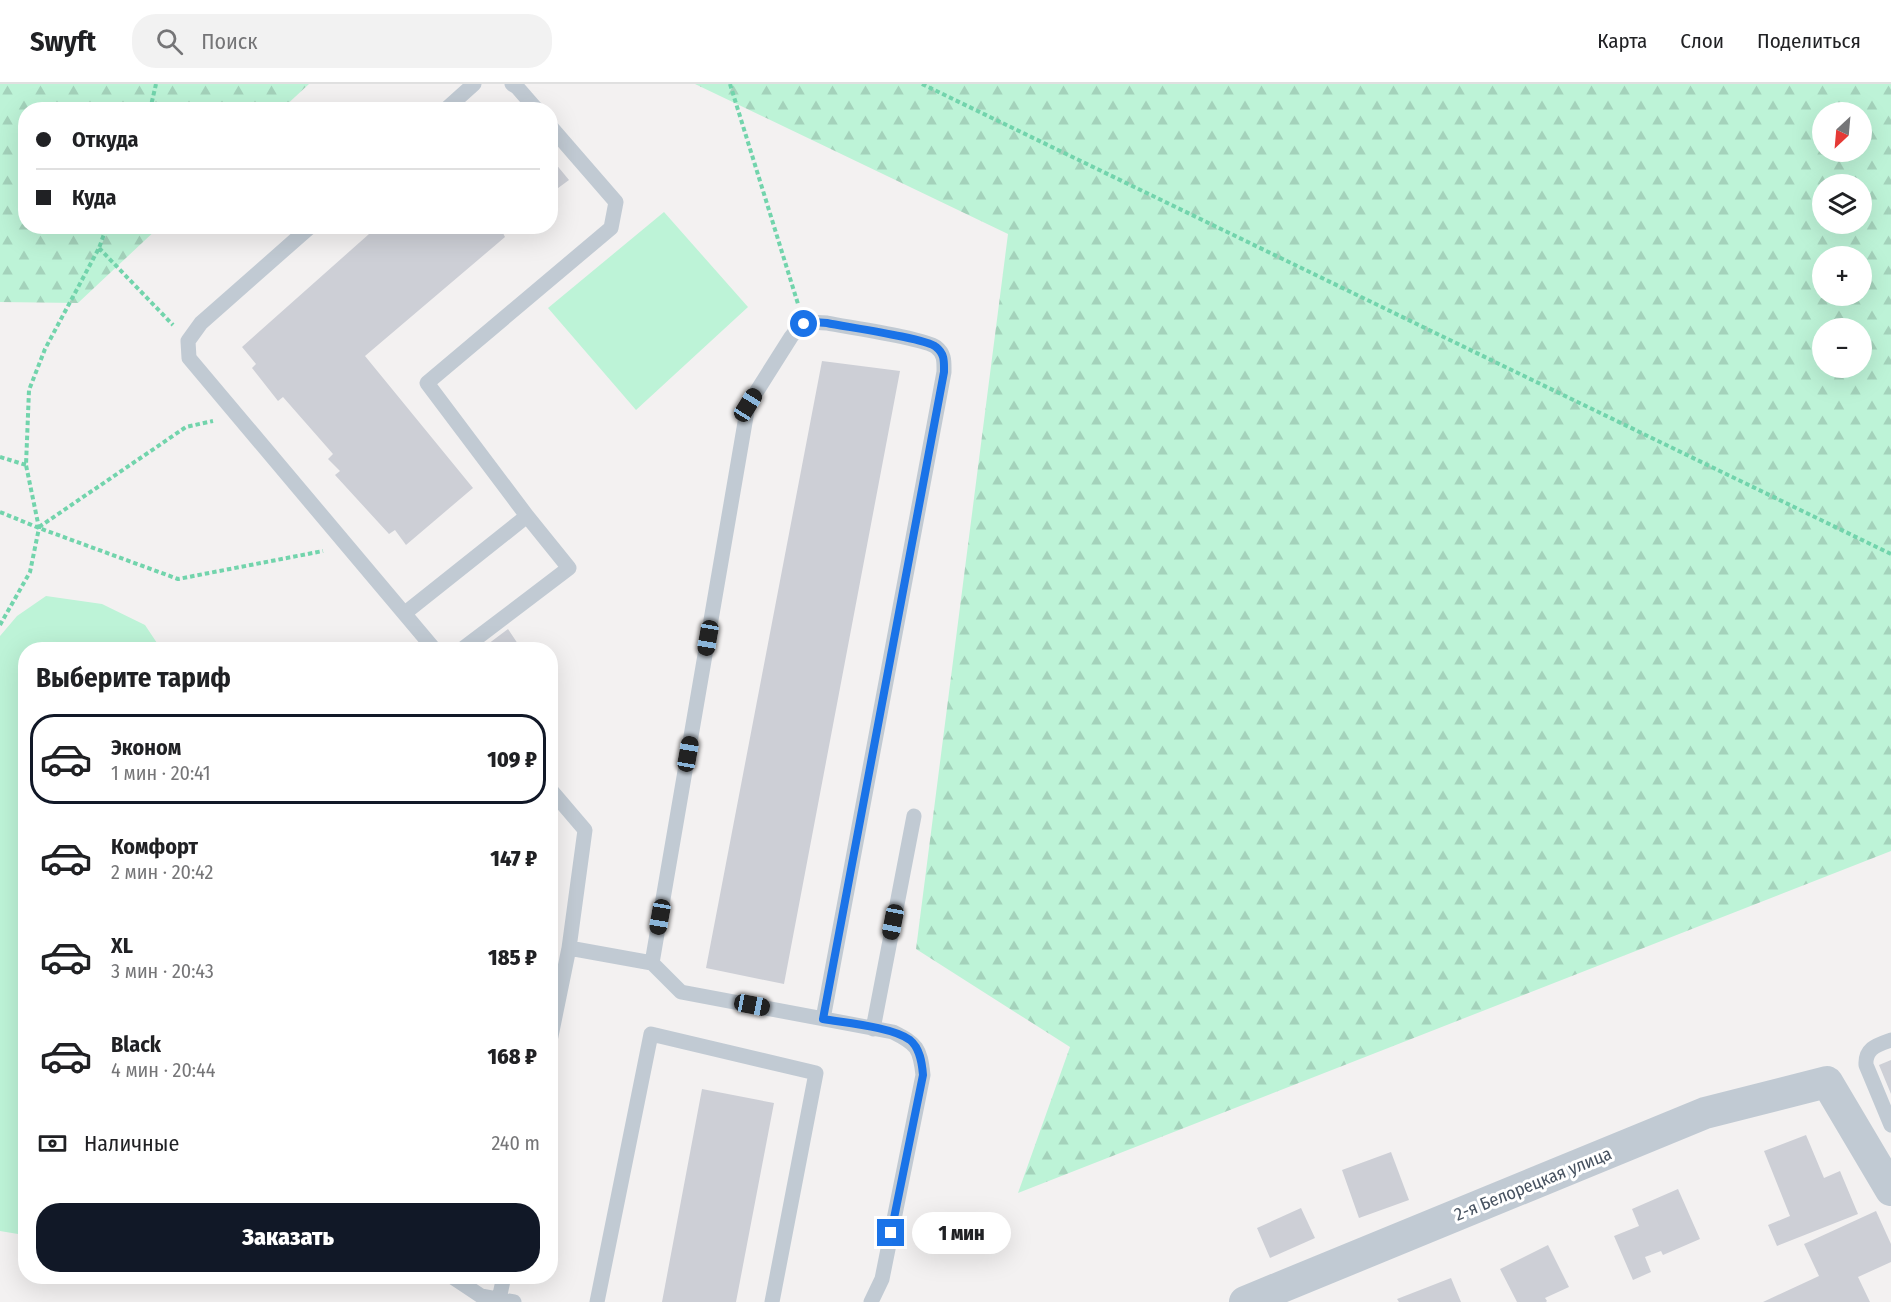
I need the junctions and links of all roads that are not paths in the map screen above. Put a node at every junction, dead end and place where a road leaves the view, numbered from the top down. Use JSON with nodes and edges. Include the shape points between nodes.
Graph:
{"nodes":[{"id":1,"x":474,"y":84,"type":"edge"},
{"id":2,"x":512,"y":84,"type":"edge"},
{"id":3,"x":454,"y":102,"type":"edge"},
{"id":4,"x":530,"y":102,"type":"edge"},
{"id":5,"x":558,"y":135,"type":"edge"},
{"id":6,"x":302,"y":234,"type":"edge"},
{"id":7,"x":527,"y":516,"type":"junction"},
{"id":8,"x":405,"y":613,"type":"junction"},
{"id":9,"x":429,"y":642,"type":"edge"},
{"id":10,"x":472,"y":642,"type":"edge"},
{"id":11,"x":558,"y":798,"type":"edge"},
{"id":12,"x":914,"y":816,"type":"dead end"},
{"id":13,"x":569,"y":948,"type":"junction"},
{"id":14,"x":652,"y":963,"type":"junction"},
{"id":15,"x":558,"y":1002,"type":"edge"},
{"id":16,"x":823,"y":1019,"type":"junction"},
{"id":17,"x":873,"y":1029,"type":"junction"},
{"id":18,"x":1891,"y":1040,"type":"edge"},
{"id":19,"x":1891,"y":1125,"type":"edge"},
{"id":20,"x":1891,"y":1190,"type":"edge"},
{"id":21,"x":461,"y":1284,"type":"edge"},
{"id":22,"x":505,"y":1284,"type":"edge"},
{"id":23,"x":480,"y":1299,"type":"edge"},
{"id":24,"x":507,"y":1301,"type":"edge"},
{"id":25,"x":597,"y":1302,"type":"edge"},
{"id":26,"x":772,"y":1302,"type":"edge"},
{"id":27,"x":871,"y":1302,"type":"edge"},
{"id":28,"x":1245,"y":1302,"type":"edge"}],
"edges":[{"from":1,"to":3,"type":"lane"},
{"from":2,"to":4,"type":"lane"},
{"from":5,"to":7,"type":"lane","via":[[616,202],[611,228],[427,383]]},
{"from":6,"to":8,"type":"lane","via":[[201,323],[188,341],[189,358]]},
{"from":7,"to":8,"type":"lane"},
{"from":7,"to":10,"type":"lane","via":[[569,568]]},
{"from":8,"to":9,"type":"lane"},
{"from":11,"to":13,"type":"lane","via":[[585,830]]},
{"from":12,"to":17,"type":"lane"},
{"from":13,"to":14,"type":"lane"},
{"from":13,"to":15,"type":"lane"},
{"from":14,"to":16,"type":"lane","via":[[681,992]]},
{"from":14,"to":16,"type":"lane","via":[[748,405],[797,328],[804,324],[827,323],[919,340],[935,346],[944,357],[941,384]]},
{"from":16,"to":17,"type":"lane"},
{"from":17,"to":27,"type":"lane","via":[[893,1032],[912,1041],[921,1057],[923,1075],[882,1279]]},
{"from":18,"to":19,"type":"lane","via":[[1872,1047],[1866,1057]]},
{"from":20,"to":28,"type":"street","name":"2-я Белорецкая улица","via":[[1827,1082],[1705,1113]]},
{"from":21,"to":23,"type":"lane"},
{"from":22,"to":24,"type":"lane"},
{"from":23,"to":24,"type":"lane"},
{"from":25,"to":26,"type":"lane","via":[[651,1034],[816,1073]]}]}
